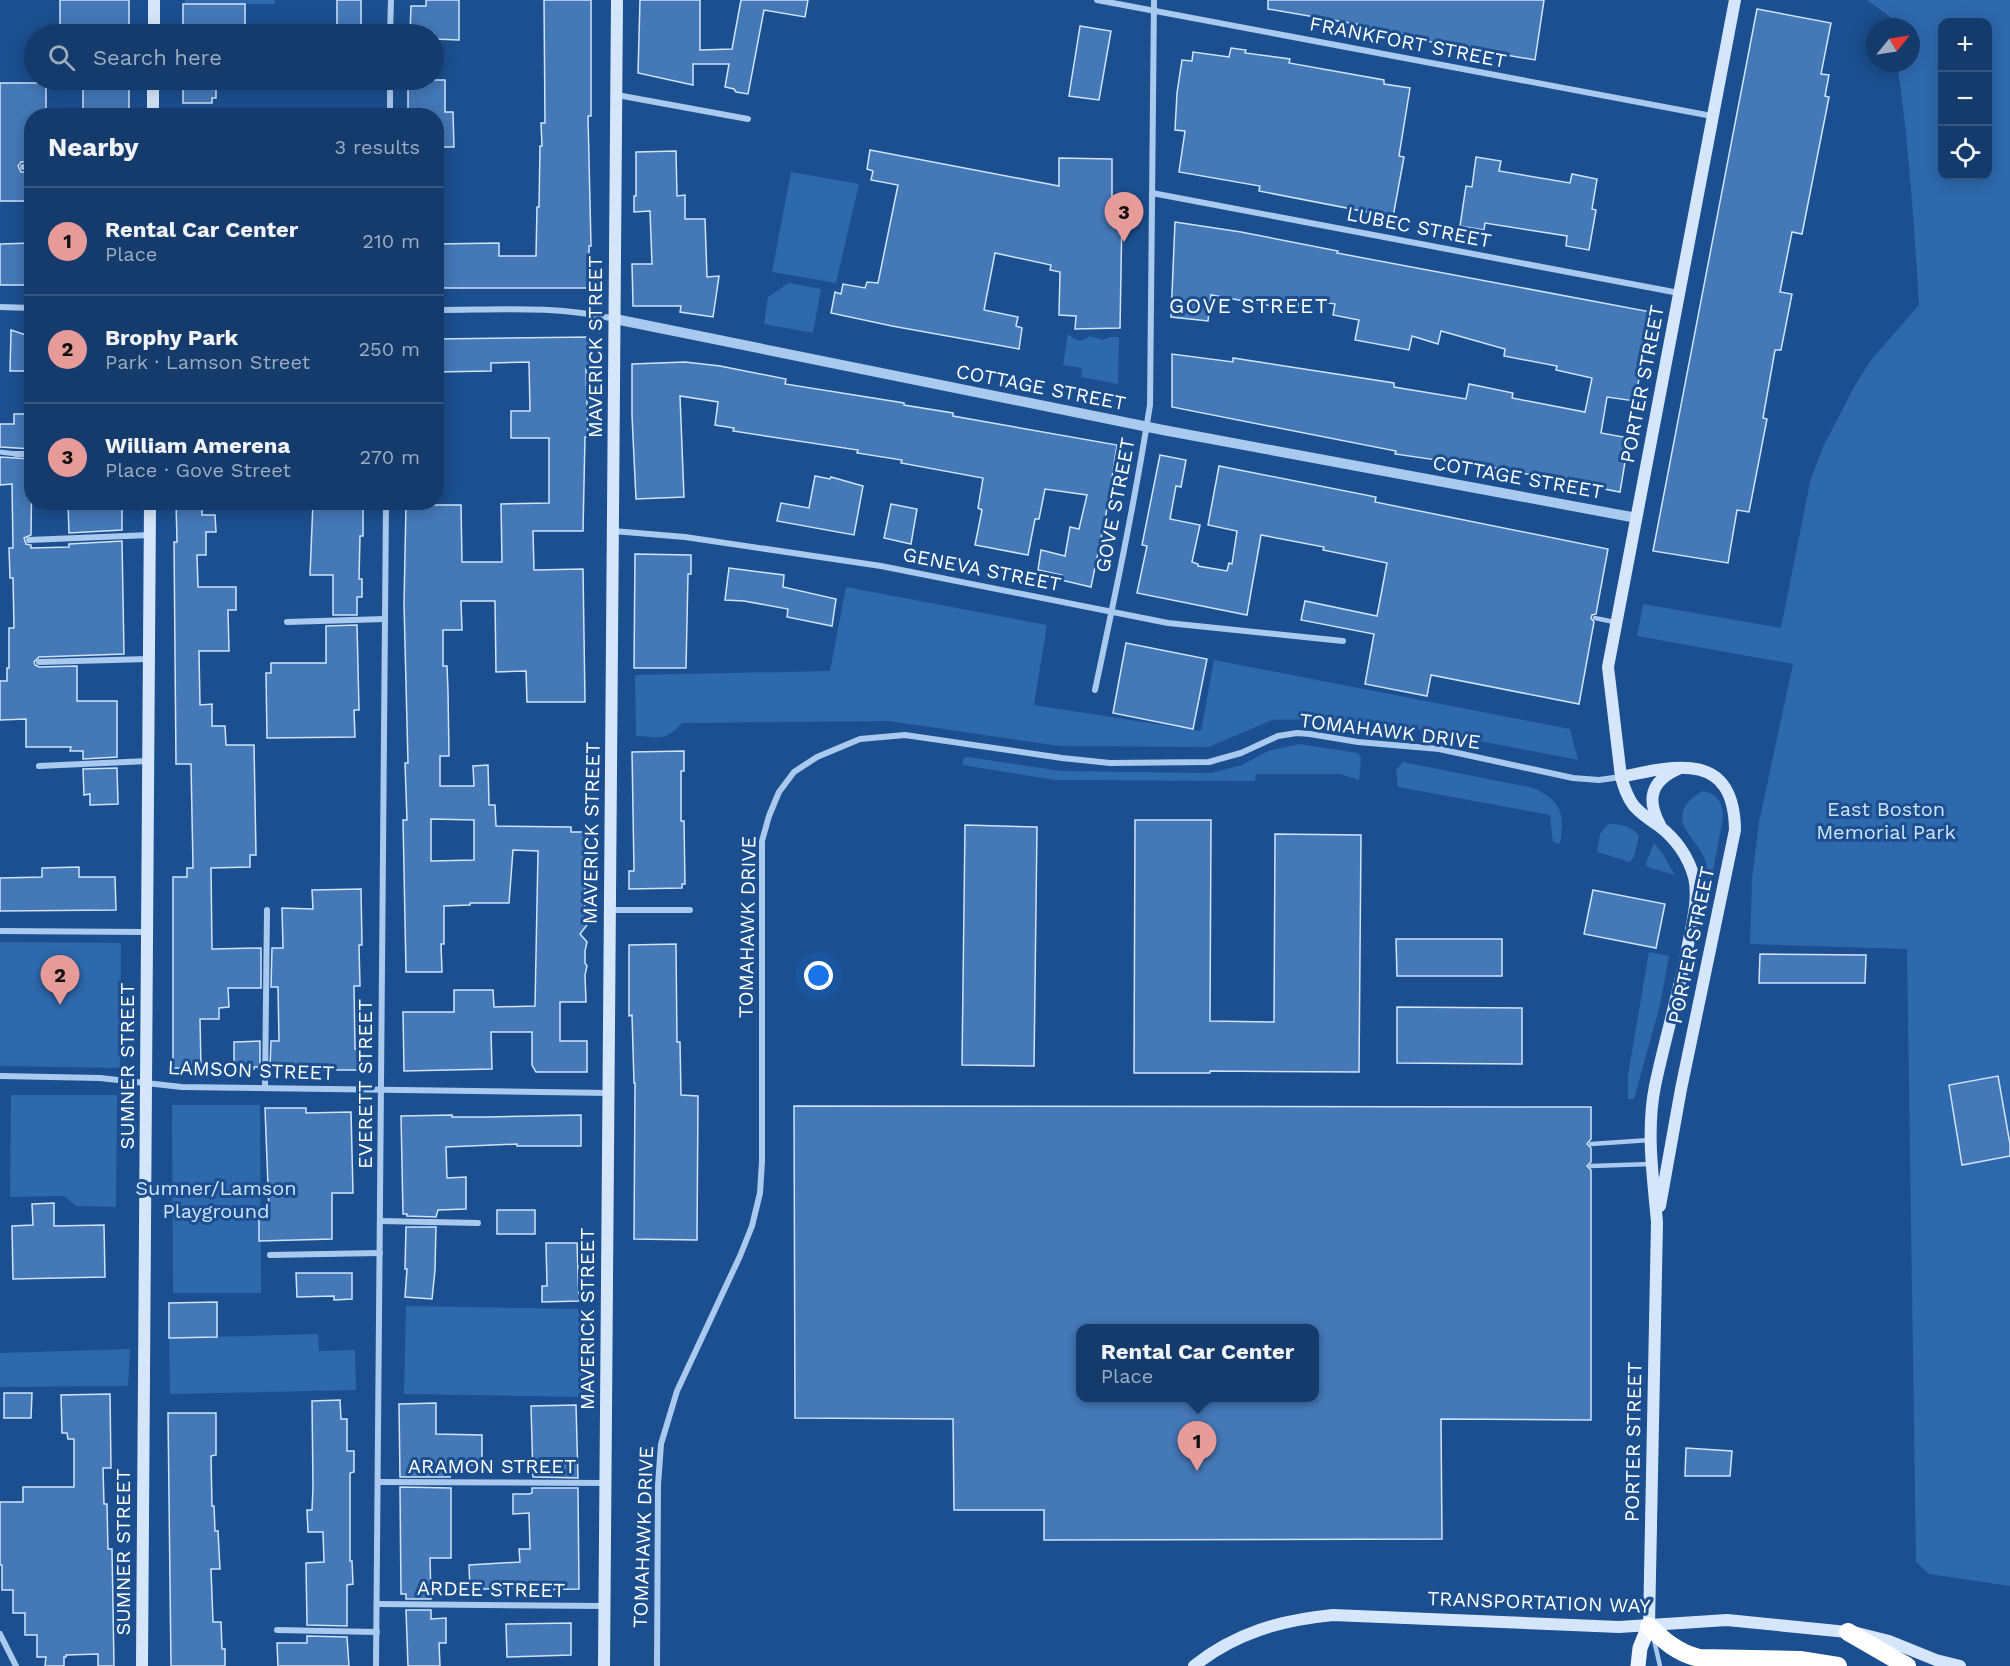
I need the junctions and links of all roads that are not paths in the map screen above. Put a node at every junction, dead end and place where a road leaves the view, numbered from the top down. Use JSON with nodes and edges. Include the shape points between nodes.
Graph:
{"nodes":[{"id":1,"x":154,"y":0,"type":"edge"},
{"id":2,"x":391,"y":0,"type":"edge"},
{"id":3,"x":617,"y":0,"type":"edge"},
{"id":4,"x":1097,"y":0,"type":"edge"},
{"id":5,"x":1154,"y":0,"type":"edge"},
{"id":6,"x":1735,"y":0,"type":"edge"},
{"id":7,"x":1154,"y":11,"type":"junction"},
{"id":8,"x":154,"y":24,"type":"edge"},
{"id":9,"x":390,"y":24,"type":"edge"},
{"id":10,"x":153,"y":90,"type":"edge"},
{"id":11,"x":390,"y":90,"type":"edge"},
{"id":12,"x":616,"y":95,"type":"junction"},
{"id":13,"x":153,"y":108,"type":"edge"},
{"id":14,"x":390,"y":108,"type":"edge"},
{"id":15,"x":1712,"y":116,"type":"junction"},
{"id":16,"x":748,"y":119,"type":"dead end"},
{"id":17,"x":1152,"y":194,"type":"junction"},
{"id":18,"x":1679,"y":293,"type":"junction"},
{"id":19,"x":0,"y":307,"type":"edge"},
{"id":20,"x":24,"y":308,"type":"edge"},
{"id":21,"x":444,"y":310,"type":"edge"},
{"id":22,"x":615,"y":319,"type":"junction"},
{"id":23,"x":1146,"y":426,"type":"junction"},
{"id":24,"x":0,"y":452,"type":"edge"},
{"id":25,"x":16,"y":454,"type":"joint"},
{"id":26,"x":24,"y":454,"type":"edge"},
{"id":27,"x":150,"y":510,"type":"edge"},
{"id":28,"x":386,"y":510,"type":"edge"},
{"id":29,"x":1637,"y":518,"type":"junction"},
{"id":30,"x":613,"y":531,"type":"junction"},
{"id":31,"x":150,"y":535,"type":"junction"},
{"id":32,"x":29,"y":540,"type":"dead end"},
{"id":33,"x":1112,"y":613,"type":"junction"},
{"id":34,"x":1595,"y":618,"type":"dead end"},
{"id":35,"x":385,"y":619,"type":"junction"},
{"id":36,"x":287,"y":622,"type":"dead end"},
{"id":37,"x":1617,"y":622,"type":"junction"},
{"id":38,"x":1343,"y":641,"type":"dead end"},
{"id":39,"x":149,"y":659,"type":"junction"},
{"id":40,"x":39,"y":662,"type":"dead end"},
{"id":41,"x":1095,"y":690,"type":"dead end"},
{"id":42,"x":148,"y":761,"type":"junction"},
{"id":43,"x":39,"y":766,"type":"dead end"},
{"id":44,"x":1681,"y":767,"type":"junction"},
{"id":45,"x":1621,"y":777,"type":"junction"},
{"id":46,"x":1661,"y":828,"type":"junction"},
{"id":47,"x":267,"y":910,"type":"dead end"},
{"id":48,"x":610,"y":910,"type":"junction"},
{"id":49,"x":690,"y":910,"type":"dead end"},
{"id":50,"x":0,"y":931,"type":"edge"},
{"id":51,"x":147,"y":932,"type":"junction"},
{"id":52,"x":0,"y":1076,"type":"edge"},
{"id":53,"x":146,"y":1082,"type":"junction"},
{"id":54,"x":265,"y":1088,"type":"junction"},
{"id":55,"x":381,"y":1090,"type":"junction"},
{"id":56,"x":609,"y":1093,"type":"junction"},
{"id":57,"x":1650,"y":1140,"type":"junction"},
{"id":58,"x":1591,"y":1144,"type":"dead end"},
{"id":59,"x":1651,"y":1164,"type":"junction"},
{"id":60,"x":1591,"y":1166,"type":"dead end"},
{"id":61,"x":380,"y":1221,"type":"junction"},
{"id":62,"x":1657,"y":1222,"type":"junction"},
{"id":63,"x":478,"y":1223,"type":"dead end"},
{"id":64,"x":380,"y":1253,"type":"junction"},
{"id":65,"x":270,"y":1255,"type":"dead end"},
{"id":66,"x":378,"y":1482,"type":"junction"},
{"id":67,"x":606,"y":1482,"type":"junction"},
{"id":68,"x":377,"y":1604,"type":"junction"},
{"id":69,"x":605,"y":1606,"type":"junction"},
{"id":70,"x":1649,"y":1626,"type":"junction"},
{"id":71,"x":277,"y":1630,"type":"dead end"},
{"id":72,"x":377,"y":1632,"type":"junction"},
{"id":73,"x":1848,"y":1632,"type":"junction"},
{"id":74,"x":0,"y":1634,"type":"edge"},
{"id":75,"x":16,"y":1666,"type":"edge"},
{"id":76,"x":142,"y":1666,"type":"edge"},
{"id":77,"x":376,"y":1666,"type":"edge"},
{"id":78,"x":604,"y":1666,"type":"edge"},
{"id":79,"x":657,"y":1666,"type":"edge"},
{"id":80,"x":1194,"y":1666,"type":"edge"},
{"id":81,"x":1638,"y":1666,"type":"edge"},
{"id":82,"x":1660,"y":1666,"type":"edge"},
{"id":83,"x":1838,"y":1666,"type":"edge"},
{"id":84,"x":1907,"y":1666,"type":"edge"},
{"id":85,"x":1960,"y":1666,"type":"edge"}],
"edges":[{"from":1,"to":8,"type":"main road"},
{"from":2,"to":9,"type":"street"},
{"from":3,"to":12,"type":"main road","name":"MAVERICK STREET"},
{"from":4,"to":7,"type":"street","name":"FRANKFORT STREET"},
{"from":5,"to":7,"type":"street","name":"GOVE STREET"},
{"from":6,"to":15,"type":"main road","name":"PORTER STREET"},
{"from":7,"to":15,"type":"street","name":"FRANKFORT STREET"},
{"from":7,"to":17,"type":"street","name":"GOVE STREET"},
{"from":10,"to":13,"type":"main road"},
{"from":11,"to":14,"type":"street"},
{"from":12,"to":16,"type":"street"},
{"from":12,"to":22,"type":"main road","name":"MAVERICK STREET"},
{"from":15,"to":18,"type":"main road","name":"PORTER STREET"},
{"from":17,"to":18,"type":"street","name":"LUBEC STREET"},
{"from":17,"to":23,"type":"street","name":"GOVE STREET","via":[[1150,405]]},
{"from":18,"to":29,"type":"main road","name":"PORTER STREET"},
{"from":19,"to":20,"type":"street"},
{"from":21,"to":22,"type":"street","name":"COTTAGE STREET","via":[[557,311]]},
{"from":22,"to":23,"type":"street","name":"COTTAGE STREET"},
{"from":22,"to":30,"type":"main road","name":"MAVERICK STREET"},
{"from":23,"to":29,"type":"street","name":"COTTAGE STREET"},
{"from":23,"to":33,"type":"street","name":"GOVE STREET"},
{"from":24,"to":25,"type":"street"},
{"from":25,"to":26,"type":"street"},
{"from":27,"to":31,"type":"main road","name":"SUMNER STREET"},
{"from":28,"to":35,"type":"street","name":"EVERETT STREET"},
{"from":29,"to":37,"type":"main road","name":"PORTER STREET"},
{"from":30,"to":33,"type":"street","name":"GENEVA STREET","via":[[685,537],[881,566]]},
{"from":30,"to":48,"type":"main road","name":"MAVERICK STREET"},
{"from":31,"to":32,"type":"street"},
{"from":31,"to":39,"type":"main road","name":"SUMNER STREET"},
{"from":33,"to":38,"type":"street","name":"GENEVA STREET","via":[[1168,623]]},
{"from":33,"to":41,"type":"street","name":"GOVE STREET"},
{"from":34,"to":37,"type":"lane"},
{"from":35,"to":36,"type":"street"},
{"from":35,"to":55,"type":"street","name":"EVERETT STREET"},
{"from":37,"to":45,"type":"main road","name":"PORTER STREET","via":[[1608,674]]},
{"from":39,"to":40,"type":"street"},
{"from":39,"to":42,"type":"main road","name":"SUMNER STREET"},
{"from":42,"to":43,"type":"street"},
{"from":42,"to":51,"type":"main road","name":"SUMNER STREET"},
{"from":44,"to":45,"type":"main road","name":"PORTER STREET"},
{"from":44,"to":46,"type":"main road","via":[[1668,773],[1654,790],[1653,813]]},
{"from":44,"to":62,"type":"main road","name":"PORTER STREET","via":[[1708,772],[1722,783],[1731,799],[1735,830]]},
{"from":45,"to":46,"type":"main road","name":"PORTER STREET","via":[[1635,807]]},
{"from":45,"to":79,"type":"street","name":"TOMAHAWK DRIVE","via":[[1574,778],[1439,749],[1297,733],[1278,736],[1209,762],[1110,763],[905,735],[860,739],[817,757],[794,772],[779,792],[762,841],[760,1193],[740,1256],[683,1378],[663,1435],[658,1470]]},
{"from":46,"to":57,"type":"main road","name":"PORTER STREET","via":[[1683,851],[1696,893],[1683,969],[1655,1086]]},
{"from":47,"to":54,"type":"street"},
{"from":48,"to":49,"type":"street"},
{"from":48,"to":56,"type":"main road","name":"MAVERICK STREET"},
{"from":50,"to":51,"type":"street"},
{"from":51,"to":53,"type":"main road","name":"SUMNER STREET"},
{"from":52,"to":53,"type":"street","name":"LAMSON STREET"},
{"from":53,"to":54,"type":"street","name":"LAMSON STREET","via":[[182,1087]]},
{"from":53,"to":76,"type":"main road","name":"SUMNER STREET"},
{"from":54,"to":55,"type":"street","name":"LAMSON STREET"},
{"from":55,"to":56,"type":"street","name":"LAMSON STREET"},
{"from":55,"to":61,"type":"street","name":"EVERETT STREET"},
{"from":56,"to":67,"type":"main road","name":"MAVERICK STREET"},
{"from":57,"to":58,"type":"lane"},
{"from":57,"to":59,"type":"main road","name":"PORTER STREET"},
{"from":59,"to":60,"type":"lane"},
{"from":59,"to":62,"type":"main road","name":"PORTER STREET"},
{"from":61,"to":63,"type":"street"},
{"from":61,"to":64,"type":"street","name":"EVERETT STREET"},
{"from":62,"to":70,"type":"main road","name":"PORTER STREET"},
{"from":64,"to":65,"type":"street"},
{"from":64,"to":66,"type":"street","name":"EVERETT STREET"},
{"from":66,"to":67,"type":"street","name":"ARAMON STREET"},
{"from":66,"to":68,"type":"street","name":"EVERETT STREET"},
{"from":67,"to":69,"type":"main road","name":"MAVERICK STREET"},
{"from":68,"to":69,"type":"street","name":"ARDEE STREET"},
{"from":68,"to":72,"type":"street","name":"EVERETT STREET"},
{"from":69,"to":78,"type":"main road","name":"MAVERICK STREET"},
{"from":70,"to":73,"type":"main road","name":"TRANSPORTATION WAY","via":[[1726,1620]]},
{"from":70,"to":80,"type":"main road","name":"TRANSPORTATION WAY","via":[[1332,1615],[1266,1627],[1235,1640]]},
{"from":70,"to":81,"type":"main road"},
{"from":70,"to":82,"type":"lane"},
{"from":70,"to":83,"type":"highway","via":[[1669,1645],[1699,1658],[1800,1660]]},
{"from":71,"to":72,"type":"street"},
{"from":72,"to":77,"type":"street","name":"EVERETT STREET"},
{"from":73,"to":84,"type":"highway"},
{"from":73,"to":85,"type":"main road","name":"TRANSPORTATION WAY"},
{"from":74,"to":75,"type":"street"}]}
